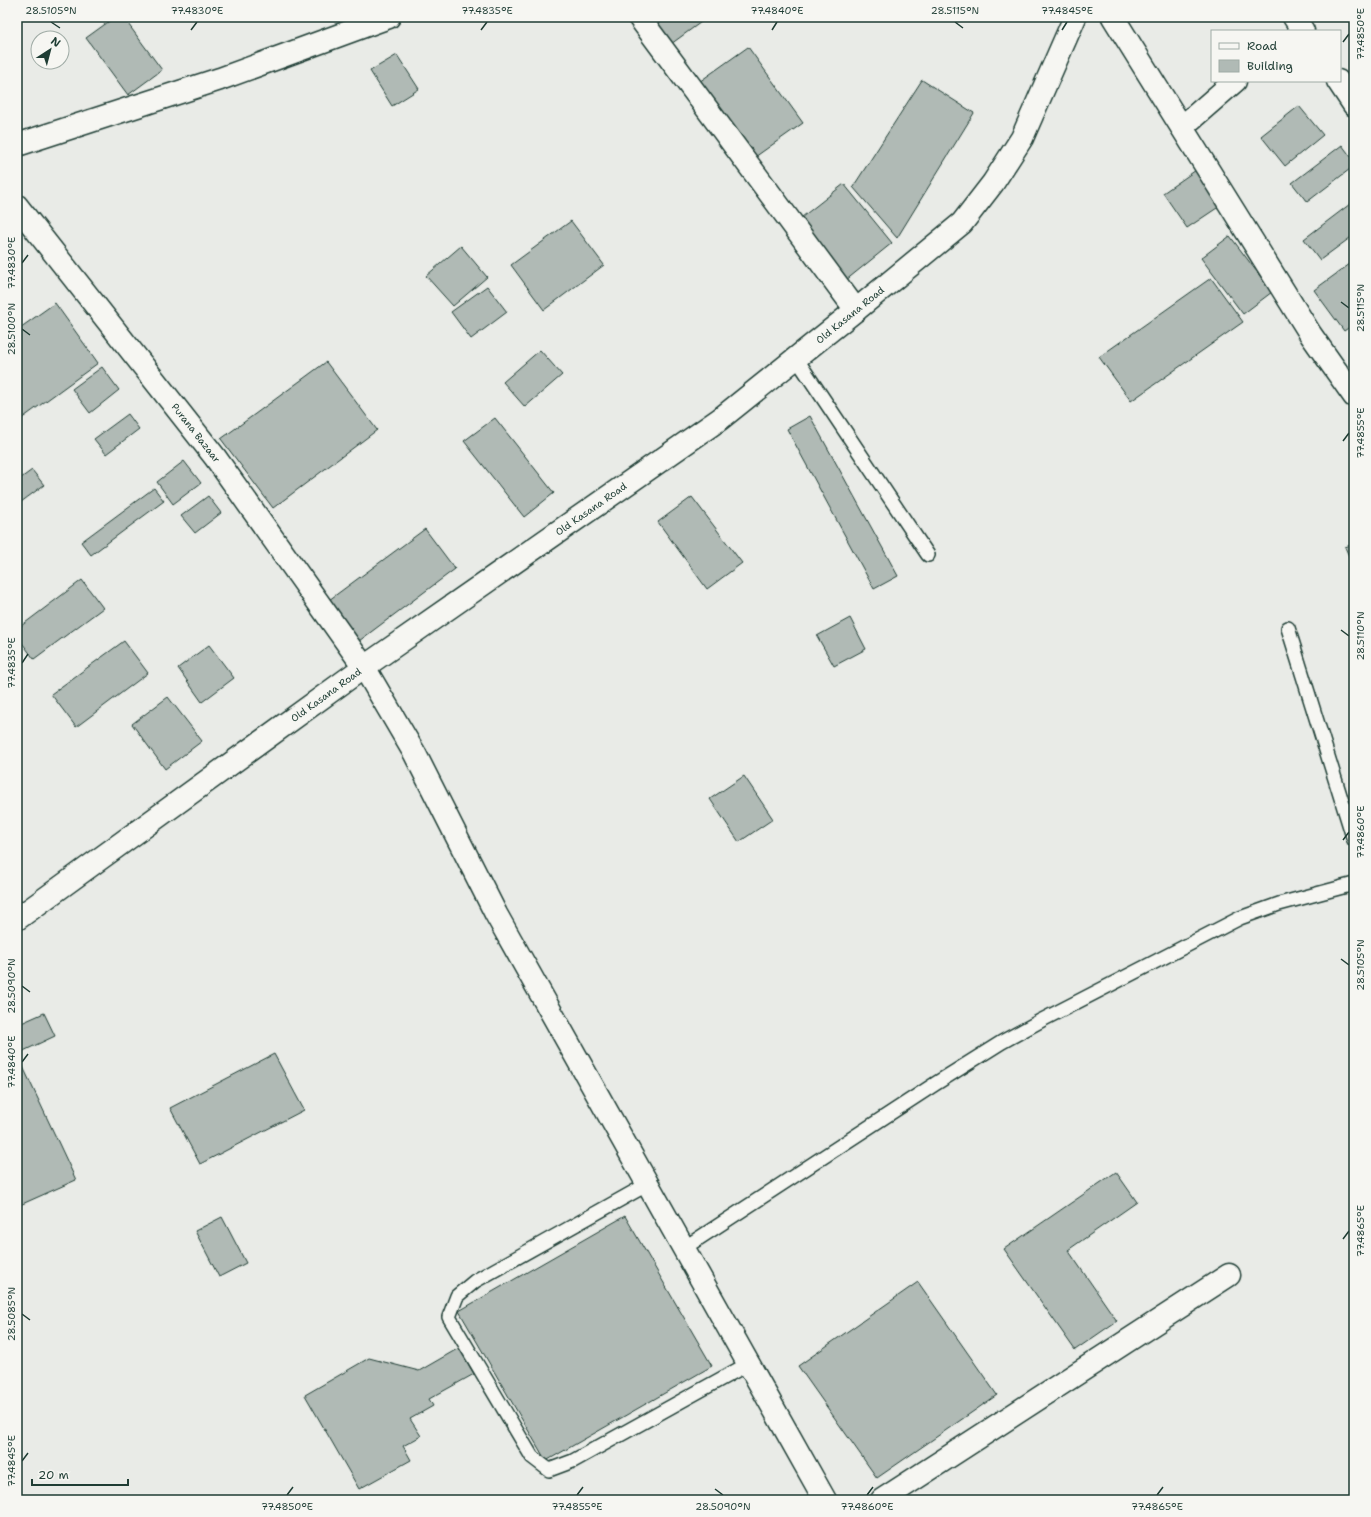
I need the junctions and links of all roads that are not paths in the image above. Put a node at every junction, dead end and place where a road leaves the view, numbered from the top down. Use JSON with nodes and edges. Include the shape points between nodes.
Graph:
{"nodes":[{"id":1,"x":389,"y":17,"type":"edge"},
{"id":2,"x":639,"y":17,"type":"edge"},
{"id":3,"x":1075,"y":17,"type":"edge"},
{"id":4,"x":1113,"y":17,"type":"edge"},
{"id":5,"x":1234,"y":82,"type":"edge"},
{"id":6,"x":1339,"y":82,"type":"edge"},
{"id":7,"x":1354,"y":105,"type":"edge"},
{"id":8,"x":1182,"y":127,"type":"junction"},
{"id":9,"x":17,"y":145,"type":"edge"},
{"id":10,"x":17,"y":206,"type":"edge"},
{"id":11,"x":856,"y":310,"type":"junction"},
{"id":12,"x":796,"y":358,"type":"junction"},
{"id":13,"x":1354,"y":396,"type":"edge"},
{"id":14,"x":928,"y":555,"type":"dead end"},
{"id":15,"x":1288,"y":628,"type":"dead end"},
{"id":16,"x":364,"y":667,"type":"junction"},
{"id":17,"x":1354,"y":840,"type":"edge"},
{"id":18,"x":1354,"y":884,"type":"edge"},
{"id":19,"x":17,"y":919,"type":"edge"},
{"id":20,"x":648,"y":1184,"type":"junction"},
{"id":21,"x":684,"y":1248,"type":"junction"},
{"id":22,"x":1229,"y":1275,"type":"dead end"},
{"id":23,"x":748,"y":1364,"type":"junction"},
{"id":24,"x":824,"y":1500,"type":"edge"},
{"id":25,"x":882,"y":1500,"type":"edge"}],
"edges":[{"from":1,"to":9,"type":"street","via":[[220,79]]},
{"from":2,"to":11,"type":"street"},
{"from":3,"to":11,"type":"street","name":"Old Kasana Road","via":[[1022,138],[993,183],[962,223]]},
{"from":4,"to":8,"type":"street"},
{"from":5,"to":8,"type":"street"},
{"from":6,"to":7,"type":"street"},
{"from":8,"to":13,"type":"street","via":[[1311,334]]},
{"from":10,"to":16,"type":"street","name":"Purana Bazaar","via":[[215,457]]},
{"from":11,"to":12,"type":"street","name":"Old Kasana Road"},
{"from":12,"to":14,"type":"lane"},
{"from":12,"to":16,"type":"street","name":"Old Kasana Road","via":[[720,419]]},
{"from":15,"to":17,"type":"lane"},
{"from":16,"to":19,"type":"street","name":"Old Kasana Road"},
{"from":16,"to":20,"type":"street","name":"Purana Bazaar","via":[[415,754],[496,914]]},
{"from":18,"to":21,"type":"lane","via":[[1279,904],[1240,918],[1042,1020],[935,1084]]},
{"from":20,"to":21,"type":"street","name":"Purana Bazaar"},
{"from":20,"to":23,"type":"lane","via":[[475,1281],[457,1296],[450,1317],[532,1457],[548,1470],[573,1461]]},
{"from":21,"to":23,"type":"street","name":"Purana Bazaar"},
{"from":22,"to":25,"type":"street"},
{"from":23,"to":24,"type":"street","name":"Purana Bazaar"}]}
